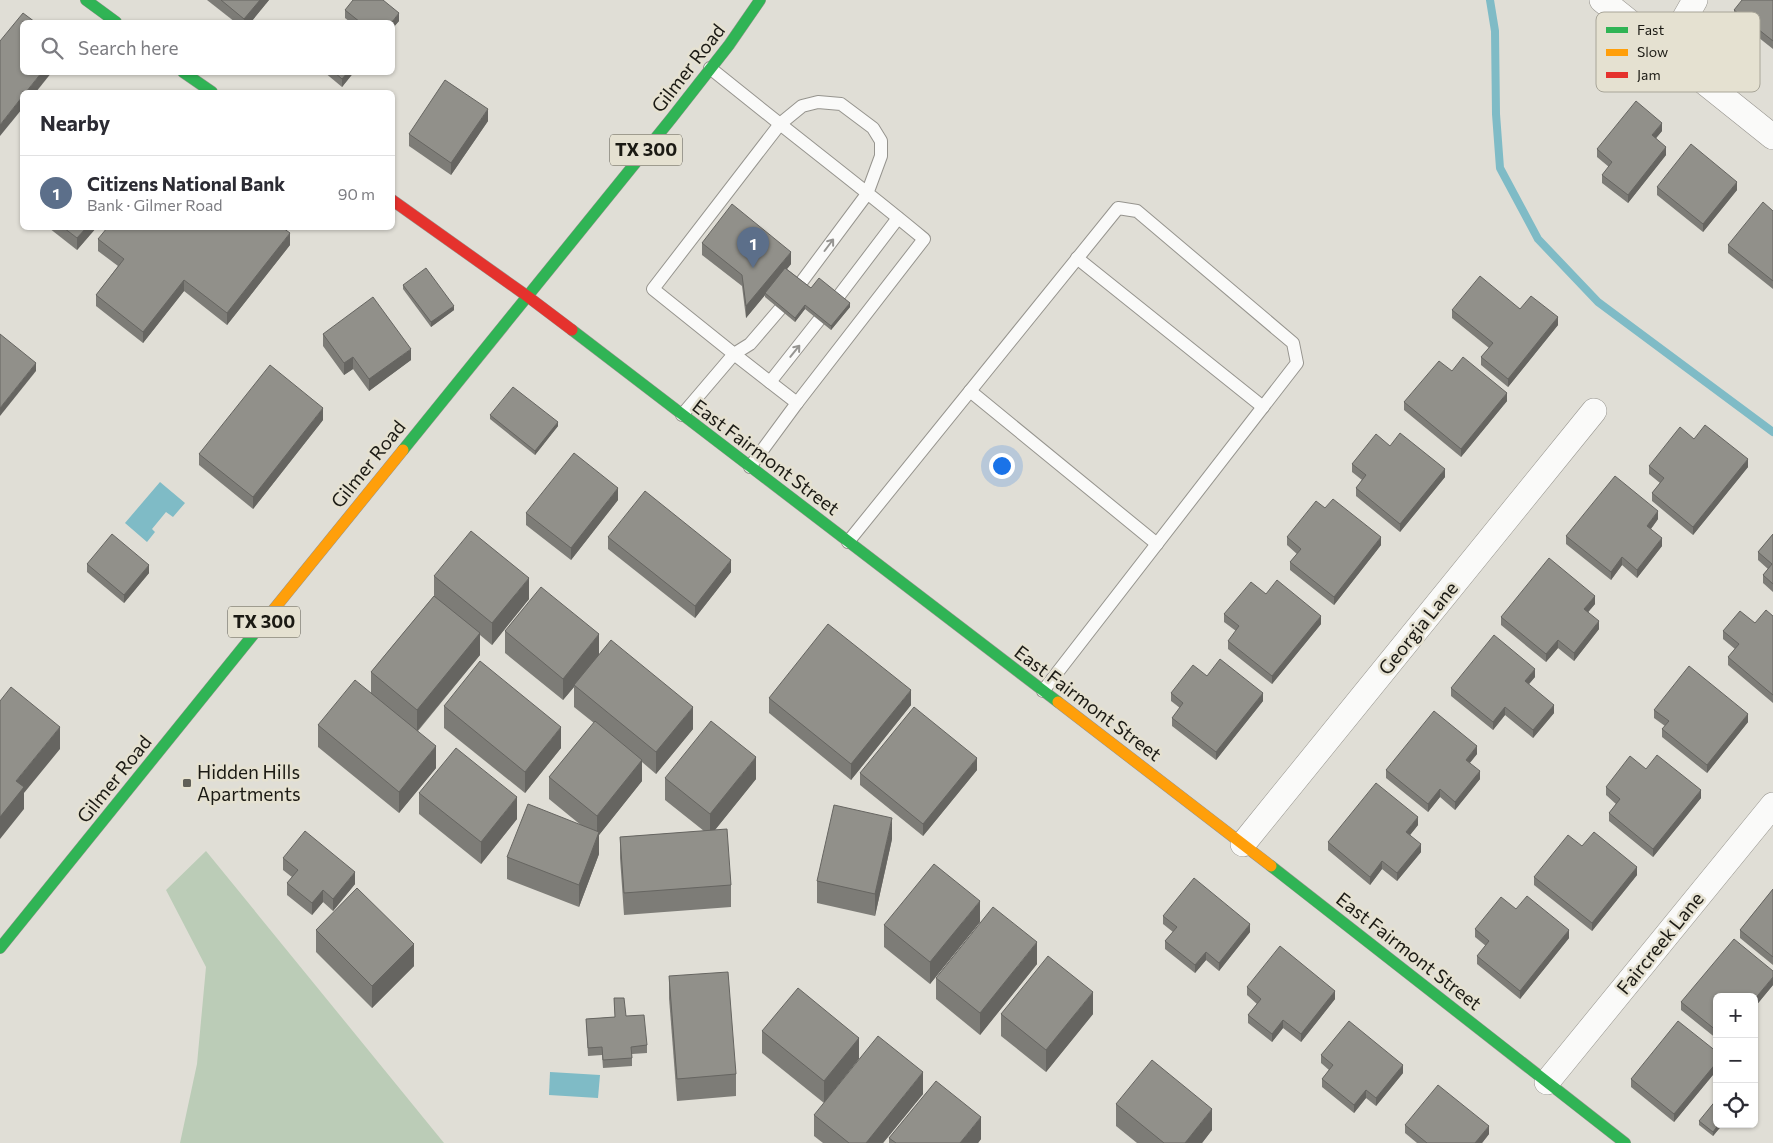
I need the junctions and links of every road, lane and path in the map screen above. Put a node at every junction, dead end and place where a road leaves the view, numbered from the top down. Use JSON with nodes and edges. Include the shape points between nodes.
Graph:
{"nodes":[{"id":1,"x":86,"y":0,"type":"edge"},
{"id":2,"x":760,"y":0,"type":"edge"},
{"id":3,"x":1602,"y":0,"type":"edge"},
{"id":4,"x":1695,"y":0,"type":"edge"},
{"id":5,"x":1617,"y":12,"type":"edge"},
{"id":6,"x":1688,"y":12,"type":"edge"},
{"id":7,"x":113,"y":20,"type":"edge"},
{"id":8,"x":710,"y":68,"type":"junction"},
{"id":9,"x":187,"y":75,"type":"edge"},
{"id":10,"x":209,"y":90,"type":"edge"},
{"id":11,"x":1717,"y":92,"type":"edge"},
{"id":12,"x":780,"y":124,"type":"junction"},
{"id":13,"x":1773,"y":137,"type":"edge"},
{"id":14,"x":868,"y":194,"type":"junction"},
{"id":15,"x":395,"y":202,"type":"edge"},
{"id":16,"x":898,"y":218,"type":"junction"},
{"id":17,"x":1077,"y":258,"type":"junction"},
{"id":18,"x":800,"y":284,"type":"edge"},
{"id":19,"x":526,"y":296,"type":"junction"},
{"id":20,"x":838,"y":297,"type":"edge"},
{"id":21,"x":780,"y":309,"type":"edge"},
{"id":22,"x":819,"y":320,"type":"edge"},
{"id":23,"x":734,"y":354,"type":"junction"},
{"id":24,"x":770,"y":382,"type":"junction"},
{"id":25,"x":970,"y":391,"type":"junction"},
{"id":26,"x":797,"y":403,"type":"junction"},
{"id":27,"x":1263,"y":408,"type":"junction"},
{"id":28,"x":1594,"y":412,"type":"dead end"},
{"id":29,"x":682,"y":415,"type":"junction"},
{"id":30,"x":750,"y":466,"type":"junction"},
{"id":31,"x":848,"y":542,"type":"junction"},
{"id":32,"x":1157,"y":544,"type":"junction"},
{"id":33,"x":1043,"y":691,"type":"junction"},
{"id":34,"x":1773,"y":804,"type":"edge"},
{"id":35,"x":1243,"y":844,"type":"junction"},
{"id":36,"x":0,"y":948,"type":"edge"},
{"id":37,"x":1547,"y":1082,"type":"junction"},
{"id":38,"x":1625,"y":1143,"type":"edge"}],
"edges":[{"from":1,"to":7,"type":"street"},
{"from":2,"to":8,"type":"street","name":"Gilmer Road","number":"TX 300"},
{"from":3,"to":5,"type":"street"},
{"from":4,"to":6,"type":"street"},
{"from":8,"to":12,"type":"lane"},
{"from":8,"to":19,"type":"street","name":"Gilmer Road","number":"TX 300"},
{"from":9,"to":10,"type":"street"},
{"from":11,"to":13,"type":"street"},
{"from":12,"to":14,"type":"lane"},
{"from":12,"to":14,"type":"lane","via":[[802,106],[818,102],[841,104],[873,128],[881,141],[880,156]]},
{"from":12,"to":23,"type":"lane","via":[[653,289]]},
{"from":14,"to":16,"type":"lane"},
{"from":18,"to":14,"type":"lane","one_way":true},
{"from":15,"to":19,"type":"street","name":"East Fairmont Street"},
{"from":16,"to":20,"type":"lane"},
{"from":16,"to":26,"type":"lane","via":[[924,239]]},
{"from":17,"to":25,"type":"lane"},
{"from":17,"to":27,"type":"lane"},
{"from":17,"to":27,"type":"lane","via":[[1118,208],[1137,211],[1293,343],[1297,363]]},
{"from":19,"to":29,"type":"street","name":"East Fairmont Street"},
{"from":19,"to":36,"type":"street","name":"Gilmer Road","number":"TX 300"},
{"from":21,"to":23,"type":"lane","via":[[750,344]]},
{"from":24,"to":22,"type":"lane","one_way":true},
{"from":23,"to":24,"type":"lane"},
{"from":23,"to":29,"type":"lane"},
{"from":24,"to":26,"type":"lane"},
{"from":25,"to":31,"type":"lane"},
{"from":25,"to":32,"type":"lane"},
{"from":26,"to":30,"type":"lane"},
{"from":27,"to":32,"type":"lane"},
{"from":28,"to":35,"type":"street","name":"Georgia Lane"},
{"from":29,"to":30,"type":"street","name":"East Fairmont Street"},
{"from":30,"to":31,"type":"street","name":"East Fairmont Street"},
{"from":31,"to":33,"type":"street","name":"East Fairmont Street"},
{"from":32,"to":33,"type":"lane"},
{"from":33,"to":35,"type":"street","name":"East Fairmont Street"},
{"from":34,"to":37,"type":"street","name":"Faircreek Lane"},
{"from":35,"to":37,"type":"street","name":"East Fairmont Street"},
{"from":37,"to":38,"type":"street","name":"East Fairmont Street"}]}
